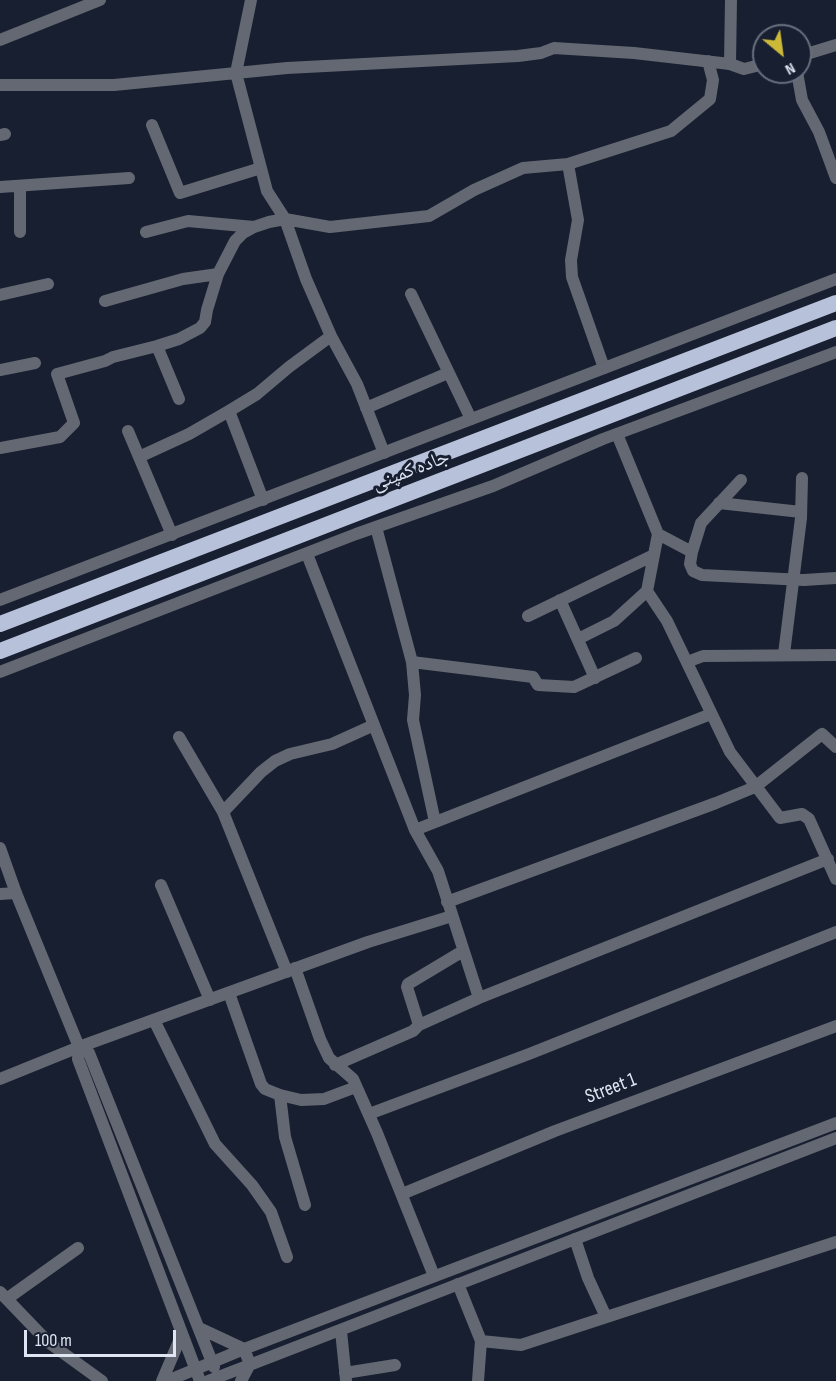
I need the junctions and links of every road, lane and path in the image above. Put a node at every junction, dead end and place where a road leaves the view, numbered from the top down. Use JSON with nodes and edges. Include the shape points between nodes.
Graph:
{"nodes":[{"id":1,"x":100,"y":0,"type":"edge"},
{"id":2,"x":251,"y":0,"type":"edge"},
{"id":3,"x":731,"y":0,"type":"edge"},
{"id":4,"x":0,"y":40,"type":"edge"},
{"id":5,"x":836,"y":45,"type":"edge"},
{"id":6,"x":812,"y":52,"type":"edge"},
{"id":7,"x":708,"y":61,"type":"junction"},
{"id":8,"x":730,"y":64,"type":"junction"},
{"id":9,"x":752,"y":67,"type":"edge"},
{"id":10,"x":236,"y":73,"type":"junction"},
{"id":11,"x":799,"y":84,"type":"edge"},
{"id":12,"x":0,"y":85,"type":"edge"},
{"id":13,"x":152,"y":125,"type":"dead end"},
{"id":14,"x":568,"y":164,"type":"junction"},
{"id":15,"x":261,"y":168,"type":"junction"},
{"id":16,"x":129,"y":178,"type":"dead end"},
{"id":17,"x":836,"y":178,"type":"edge"},
{"id":18,"x":20,"y":186,"type":"junction"},
{"id":19,"x":0,"y":187,"type":"edge"},
{"id":20,"x":285,"y":219,"type":"junction"},
{"id":21,"x":254,"y":227,"type":"junction"},
{"id":22,"x":20,"y":232,"type":"dead end"},
{"id":23,"x":146,"y":232,"type":"dead end"},
{"id":24,"x":218,"y":274,"type":"junction"},
{"id":25,"x":836,"y":279,"type":"edge"},
{"id":26,"x":48,"y":284,"type":"dead end"},
{"id":27,"x":411,"y":294,"type":"dead end"},
{"id":28,"x":0,"y":295,"type":"edge"},
{"id":29,"x":105,"y":301,"type":"dead end"},
{"id":30,"x":836,"y":303,"type":"edge"},
{"id":31,"x":836,"y":328,"type":"edge"},
{"id":32,"x":331,"y":336,"type":"junction"},
{"id":33,"x":157,"y":346,"type":"junction"},
{"id":34,"x":836,"y":352,"type":"edge"},
{"id":35,"x":35,"y":363,"type":"dead end"},
{"id":36,"x":603,"y":368,"type":"junction"},
{"id":37,"x":0,"y":370,"type":"edge"},
{"id":38,"x":448,"y":373,"type":"junction"},
{"id":39,"x":179,"y":399,"type":"dead end"},
{"id":40,"x":366,"y":408,"type":"junction"},
{"id":41,"x":229,"y":411,"type":"junction"},
{"id":42,"x":471,"y":419,"type":"junction"},
{"id":43,"x":128,"y":431,"type":"dead end"},
{"id":44,"x":617,"y":434,"type":"junction"},
{"id":45,"x":0,"y":447,"type":"edge"},
{"id":46,"x":384,"y":453,"type":"junction"},
{"id":47,"x":139,"y":457,"type":"junction"},
{"id":48,"x":802,"y":478,"type":"dead end"},
{"id":49,"x":741,"y":480,"type":"dead end"},
{"id":50,"x":263,"y":500,"type":"junction"},
{"id":51,"x":719,"y":503,"type":"junction"},
{"id":52,"x":801,"y":512,"type":"junction"},
{"id":53,"x":376,"y":527,"type":"junction"},
{"id":54,"x":658,"y":534,"type":"junction"},
{"id":55,"x":172,"y":535,"type":"junction"},
{"id":56,"x":692,"y":552,"type":"junction"},
{"id":57,"x":307,"y":554,"type":"junction"},
{"id":58,"x":654,"y":555,"type":"junction"},
{"id":59,"x":836,"y":578,"type":"edge"},
{"id":60,"x":793,"y":579,"type":"junction"},
{"id":61,"x":647,"y":591,"type":"junction"},
{"id":62,"x":0,"y":600,"type":"edge"},
{"id":63,"x":560,"y":600,"type":"junction"},
{"id":64,"x":528,"y":616,"type":"dead end"},
{"id":65,"x":0,"y":624,"type":"edge"},
{"id":66,"x":578,"y":639,"type":"junction"},
{"id":67,"x":0,"y":651,"type":"edge"},
{"id":68,"x":784,"y":654,"type":"junction"},
{"id":69,"x":836,"y":655,"type":"edge"},
{"id":70,"x":636,"y":658,"type":"dead end"},
{"id":71,"x":412,"y":662,"type":"junction"},
{"id":72,"x":687,"y":662,"type":"junction"},
{"id":73,"x":0,"y":672,"type":"edge"},
{"id":74,"x":595,"y":678,"type":"junction"},
{"id":75,"x":711,"y":714,"type":"junction"},
{"id":76,"x":374,"y":725,"type":"junction"},
{"id":77,"x":179,"y":738,"type":"dead end"},
{"id":78,"x":836,"y":747,"type":"edge"},
{"id":79,"x":755,"y":787,"type":"junction"},
{"id":80,"x":223,"y":812,"type":"junction"},
{"id":81,"x":435,"y":822,"type":"junction"},
{"id":82,"x":415,"y":830,"type":"junction"},
{"id":83,"x":0,"y":848,"type":"edge"},
{"id":84,"x":828,"y":859,"type":"junction"},
{"id":85,"x":836,"y":879,"type":"edge"},
{"id":86,"x":161,"y":885,"type":"dead end"},
{"id":87,"x":16,"y":893,"type":"junction"},
{"id":88,"x":0,"y":894,"type":"edge"},
{"id":89,"x":447,"y":902,"type":"junction"},
{"id":90,"x":452,"y":916,"type":"junction"},
{"id":91,"x":836,"y":932,"type":"edge"},
{"id":92,"x":463,"y":951,"type":"junction"},
{"id":93,"x":291,"y":970,"type":"junction"},
{"id":94,"x":229,"y":993,"type":"junction"},
{"id":95,"x":479,"y":998,"type":"junction"},
{"id":96,"x":210,"y":1000,"type":"junction"},
{"id":97,"x":153,"y":1020,"type":"junction"},
{"id":98,"x":419,"y":1025,"type":"junction"},
{"id":99,"x":836,"y":1026,"type":"edge"},
{"id":100,"x":79,"y":1047,"type":"junction"},
{"id":101,"x":335,"y":1065,"type":"junction"},
{"id":102,"x":0,"y":1079,"type":"edge"},
{"id":103,"x":356,"y":1087,"type":"junction"},
{"id":104,"x":280,"y":1095,"type":"junction"},
{"id":105,"x":369,"y":1114,"type":"junction"},
{"id":106,"x":836,"y":1123,"type":"edge"},
{"id":107,"x":836,"y":1138,"type":"edge"},
{"id":108,"x":402,"y":1194,"type":"junction"},
{"id":109,"x":305,"y":1205,"type":"dead end"},
{"id":110,"x":575,"y":1239,"type":"junction"},
{"id":111,"x":836,"y":1242,"type":"edge"},
{"id":112,"x":78,"y":1248,"type":"dead end"},
{"id":113,"x":287,"y":1257,"type":"dead end"},
{"id":114,"x":435,"y":1276,"type":"junction"},
{"id":115,"x":458,"y":1284,"type":"junction"},
{"id":116,"x":4,"y":1295,"type":"edge"},
{"id":117,"x":606,"y":1317,"type":"junction"},
{"id":118,"x":199,"y":1328,"type":"junction"},
{"id":119,"x":340,"y":1330,"type":"junction"},
{"id":120,"x":182,"y":1334,"type":"junction"},
{"id":121,"x":481,"y":1341,"type":"junction"},
{"id":122,"x":244,"y":1349,"type":"junction"},
{"id":123,"x":212,"y":1362,"type":"junction"},
{"id":124,"x":250,"y":1364,"type":"junction"},
{"id":125,"x":395,"y":1365,"type":"dead end"},
{"id":126,"x":196,"y":1369,"type":"junction"},
{"id":127,"x":346,"y":1377,"type":"edge"},
{"id":128,"x":215,"y":1380,"type":"edge"},
{"id":129,"x":102,"y":1381,"type":"edge"},
{"id":130,"x":162,"y":1381,"type":"edge"},
{"id":131,"x":167,"y":1381,"type":"edge"},
{"id":132,"x":200,"y":1381,"type":"edge"},
{"id":133,"x":241,"y":1381,"type":"edge"},
{"id":134,"x":478,"y":1381,"type":"edge"}],
"edges":[{"from":1,"to":4,"type":"street"},
{"from":2,"to":10,"type":"street"},
{"from":3,"to":8,"type":"street"},
{"from":5,"to":6,"type":"street"},
{"from":7,"to":8,"type":"street"},
{"from":7,"to":10,"type":"street","via":[[554,48],[518,56]]},
{"from":7,"to":14,"type":"street","via":[[713,80],[710,99],[670,131]]},
{"from":8,"to":9,"type":"street","via":[[744,69]]},
{"from":10,"to":12,"type":"street","via":[[114,85]]},
{"from":10,"to":15,"type":"street"},
{"from":11,"to":17,"type":"street","via":[[802,100]]},
{"from":13,"to":15,"type":"street","via":[[180,193]]},
{"from":14,"to":20,"type":"street","via":[[523,168],[429,216],[330,227]]},
{"from":14,"to":36,"type":"street","via":[[578,220],[572,277]]},
{"from":15,"to":20,"type":"street","via":[[267,191]]},
{"from":16,"to":18,"type":"street"},
{"from":18,"to":19,"type":"street"},
{"from":18,"to":22,"type":"street"},
{"from":20,"to":21,"type":"street"},
{"from":20,"to":32,"type":"street"},
{"from":21,"to":23,"type":"street","via":[[188,221]]},
{"from":21,"to":24,"type":"street","via":[[235,241]]},
{"from":24,"to":29,"type":"street","via":[[183,279]]},
{"from":24,"to":33,"type":"street","via":[[200,328]]},
{"from":25,"to":36,"type":"street"},
{"from":26,"to":28,"type":"street"},
{"from":27,"to":38,"type":"street"},
{"from":30,"to":65,"type":"highway","name":"جاده کمپنی"},
{"from":31,"to":67,"type":"highway","name":"جاده کمپنی"},
{"from":32,"to":40,"type":"street"},
{"from":32,"to":41,"type":"street"},
{"from":33,"to":39,"type":"street"},
{"from":33,"to":45,"type":"street","via":[[57,374],[74,423],[60,437]]},
{"from":34,"to":44,"type":"street"},
{"from":35,"to":37,"type":"street"},
{"from":36,"to":42,"type":"street"},
{"from":38,"to":40,"type":"street"},
{"from":38,"to":42,"type":"street"},
{"from":40,"to":46,"type":"street"},
{"from":41,"to":47,"type":"street"},
{"from":41,"to":50,"type":"street"},
{"from":42,"to":46,"type":"street"},
{"from":43,"to":47,"type":"street"},
{"from":44,"to":53,"type":"street","via":[[493,486]]},
{"from":44,"to":54,"type":"street"},
{"from":46,"to":50,"type":"street"},
{"from":47,"to":55,"type":"street"},
{"from":48,"to":52,"type":"street"},
{"from":49,"to":51,"type":"street"},
{"from":50,"to":55,"type":"street"},
{"from":51,"to":52,"type":"street"},
{"from":51,"to":56,"type":"street","via":[[701,523]]},
{"from":52,"to":60,"type":"street"},
{"from":53,"to":57,"type":"street"},
{"from":53,"to":71,"type":"street"},
{"from":54,"to":56,"type":"street"},
{"from":54,"to":58,"type":"street"},
{"from":55,"to":62,"type":"street"},
{"from":56,"to":60,"type":"street","via":[[693,571],[702,575]]},
{"from":57,"to":73,"type":"street"},
{"from":57,"to":76,"type":"street"},
{"from":58,"to":61,"type":"street"},
{"from":58,"to":63,"type":"street"},
{"from":59,"to":60,"type":"street"},
{"from":60,"to":68,"type":"street"},
{"from":61,"to":66,"type":"street","via":[[614,621]]},
{"from":61,"to":72,"type":"street"},
{"from":63,"to":64,"type":"street"},
{"from":63,"to":66,"type":"street"},
{"from":66,"to":74,"type":"street"},
{"from":68,"to":69,"type":"street"},
{"from":68,"to":72,"type":"street","via":[[703,656]]},
{"from":70,"to":74,"type":"street"},
{"from":71,"to":74,"type":"street","via":[[533,677],[538,685],[574,687]]},
{"from":71,"to":81,"type":"street","via":[[413,720]]},
{"from":72,"to":75,"type":"street"},
{"from":75,"to":79,"type":"street","via":[[730,752]]},
{"from":75,"to":81,"type":"street"},
{"from":76,"to":80,"type":"street","via":[[332,744],[275,760]]},
{"from":76,"to":82,"type":"street"},
{"from":77,"to":80,"type":"street"},
{"from":78,"to":79,"type":"street","via":[[822,734]]},
{"from":79,"to":84,"type":"street","via":[[780,818],[802,814],[809,819]]},
{"from":79,"to":89,"type":"street"},
{"from":80,"to":93,"type":"street"},
{"from":81,"to":82,"type":"street"},
{"from":82,"to":89,"type":"street","via":[[438,871]]},
{"from":83,"to":87,"type":"street"},
{"from":84,"to":85,"type":"street"},
{"from":84,"to":95,"type":"street"},
{"from":86,"to":96,"type":"street"},
{"from":87,"to":88,"type":"street"},
{"from":87,"to":100,"type":"street"},
{"from":89,"to":90,"type":"street"},
{"from":90,"to":92,"type":"street"},
{"from":90,"to":93,"type":"street"},
{"from":91,"to":105,"type":"street"},
{"from":92,"to":95,"type":"street"},
{"from":92,"to":98,"type":"street","via":[[408,984]]},
{"from":93,"to":94,"type":"street"},
{"from":93,"to":101,"type":"street"},
{"from":94,"to":96,"type":"street"},
{"from":94,"to":104,"type":"street","via":[[261,1084]]},
{"from":95,"to":98,"type":"street"},
{"from":96,"to":97,"type":"street"},
{"from":97,"to":100,"type":"street"},
{"from":97,"to":113,"type":"street","via":[[215,1144],[271,1212]]},
{"from":98,"to":101,"type":"street"},
{"from":99,"to":108,"type":"street","name":"Street 1","via":[[555,1131]]},
{"from":100,"to":102,"type":"street"},
{"from":100,"to":118,"type":"street","via":[[89,1053]]},
{"from":100,"to":120,"type":"street","via":[[78,1059]]},
{"from":101,"to":103,"type":"street","via":[[353,1079]]},
{"from":103,"to":104,"type":"street","via":[[324,1099]]},
{"from":103,"to":105,"type":"street"},
{"from":104,"to":109,"type":"street","via":[[285,1137]]},
{"from":105,"to":108,"type":"street"},
{"from":106,"to":114,"type":"street"},
{"from":107,"to":110,"type":"street"},
{"from":108,"to":114,"type":"street"},
{"from":110,"to":115,"type":"street"},
{"from":110,"to":117,"type":"street"},
{"from":111,"to":117,"type":"street"},
{"from":112,"to":116,"type":"street"},
{"from":114,"to":122,"type":"street"},
{"from":115,"to":119,"type":"street"},
{"from":115,"to":121,"type":"street"},
{"from":116,"to":129,"type":"street","via":[[48,1342]]},
{"from":117,"to":121,"type":"street","via":[[521,1345]]},
{"from":118,"to":122,"type":"street"},
{"from":118,"to":123,"type":"street"},
{"from":119,"to":124,"type":"street"},
{"from":119,"to":127,"type":"street"},
{"from":120,"to":126,"type":"street"},
{"from":120,"to":130,"type":"street"},
{"from":121,"to":134,"type":"street"},
{"from":122,"to":123,"type":"street"},
{"from":122,"to":124,"type":"street"},
{"from":123,"to":126,"type":"street"},
{"from":123,"to":128,"type":"street"},
{"from":124,"to":128,"type":"street"},
{"from":124,"to":133,"type":"street"},
{"from":125,"to":127,"type":"street"},
{"from":126,"to":131,"type":"street"},
{"from":126,"to":132,"type":"street"}]}
